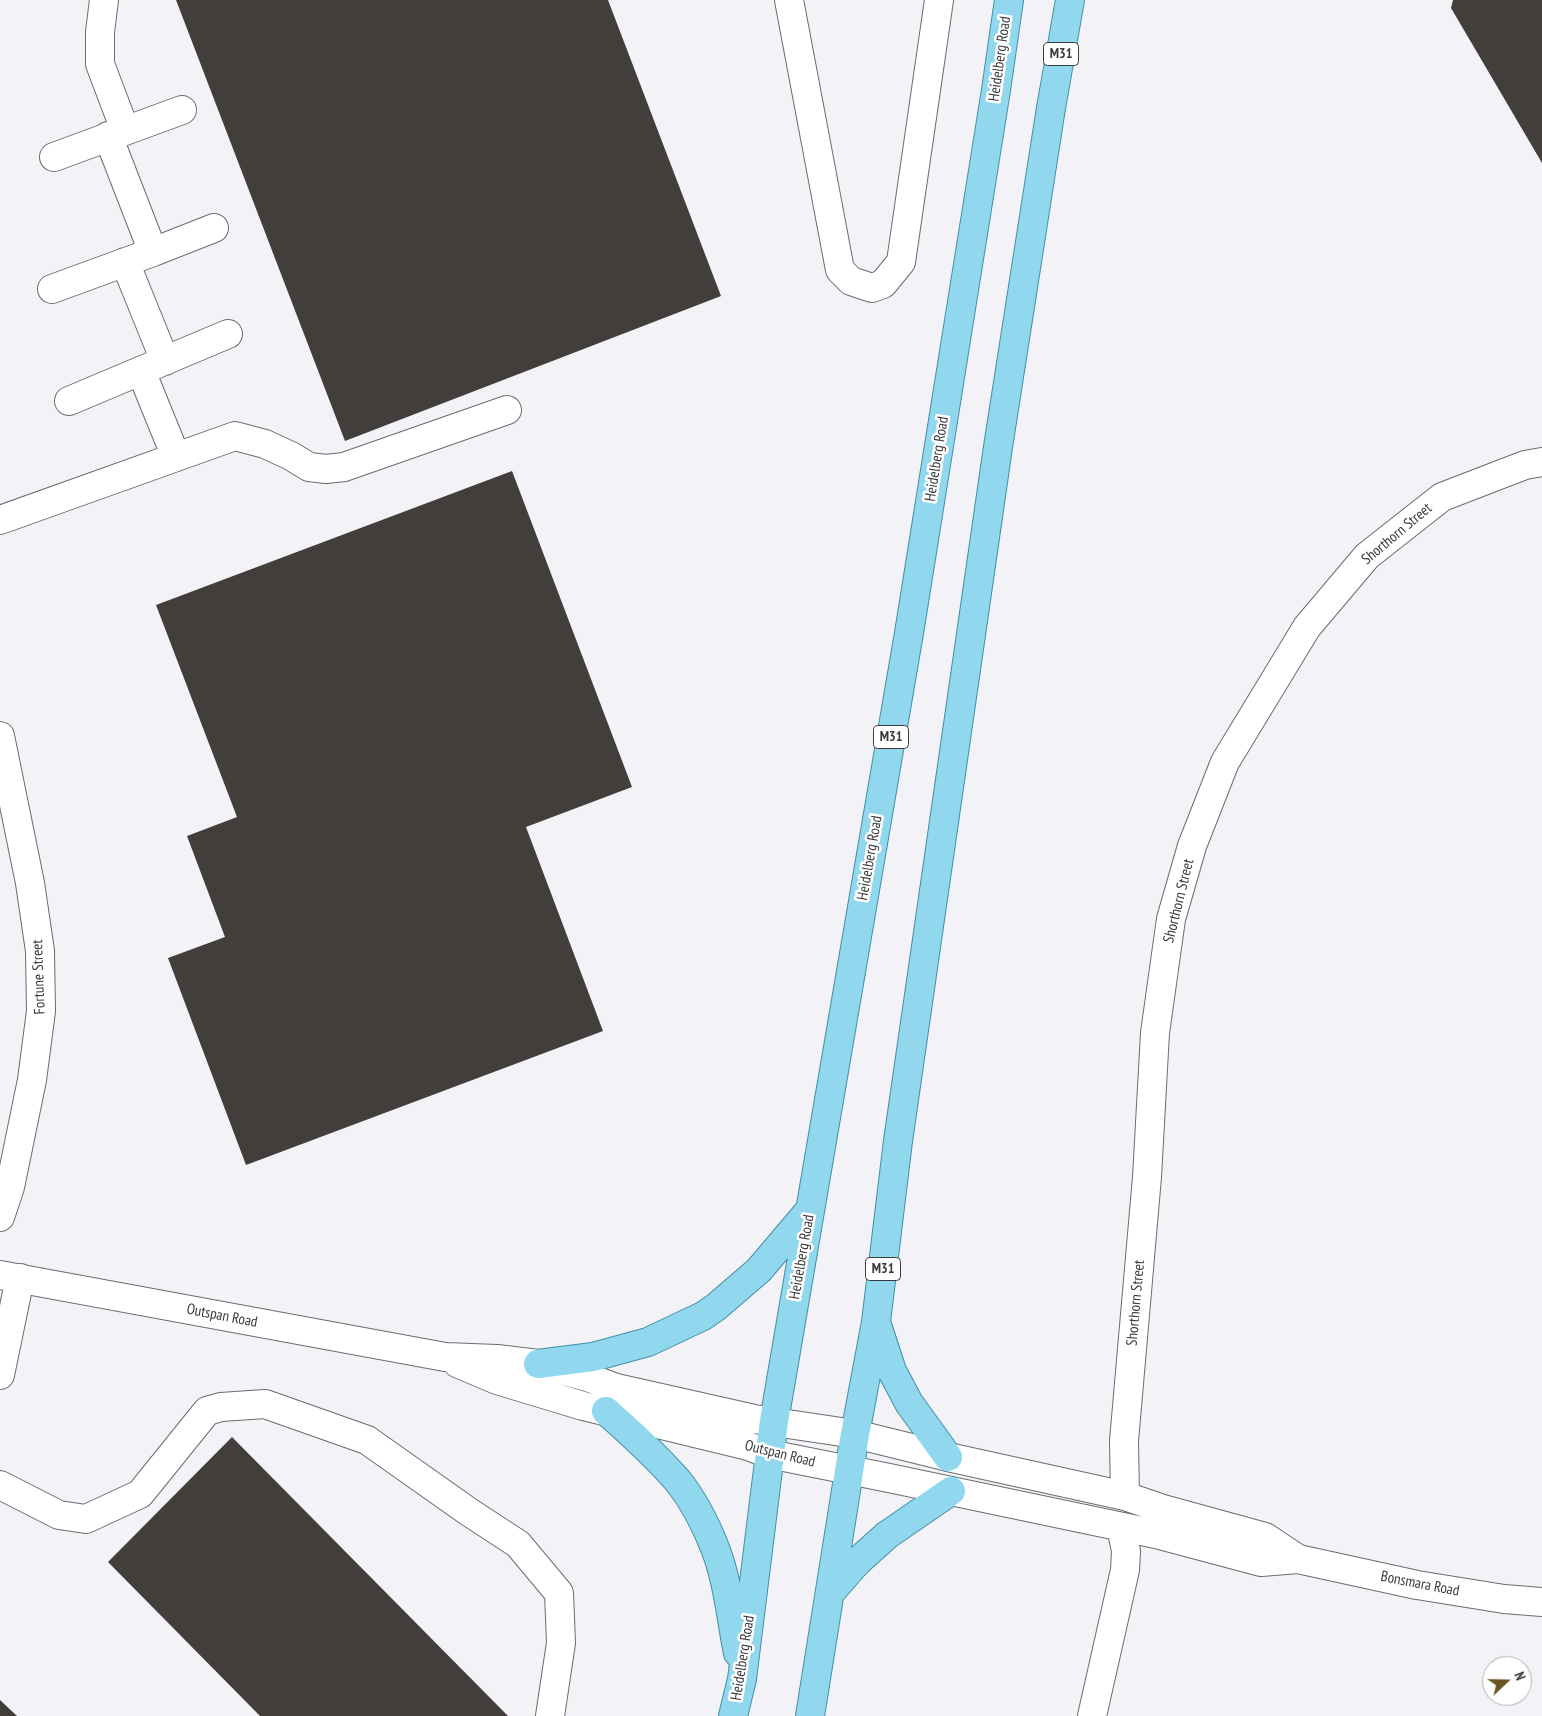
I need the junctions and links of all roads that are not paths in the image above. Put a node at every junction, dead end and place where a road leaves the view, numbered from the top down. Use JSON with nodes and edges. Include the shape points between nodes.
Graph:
{"nodes":[{"id":1,"x":104,"y":0,"type":"edge"},
{"id":2,"x":789,"y":0,"type":"edge"},
{"id":3,"x":939,"y":0,"type":"edge"},
{"id":4,"x":1009,"y":0,"type":"edge"},
{"id":5,"x":1070,"y":0,"type":"edge"},
{"id":6,"x":182,"y":110,"type":"dead end"},
{"id":7,"x":117,"y":133,"type":"junction"},
{"id":8,"x":54,"y":157,"type":"dead end"},
{"id":9,"x":214,"y":228,"type":"dead end"},
{"id":10,"x":154,"y":252,"type":"junction"},
{"id":11,"x":125,"y":262,"type":"junction"},
{"id":12,"x":52,"y":289,"type":"dead end"},
{"id":13,"x":228,"y":334,"type":"dead end"},
{"id":14,"x":153,"y":366,"type":"junction"},
{"id":15,"x":69,"y":401,"type":"dead end"},
{"id":16,"x":507,"y":410,"type":"dead end"},
{"id":17,"x":176,"y":457,"type":"junction"},
{"id":18,"x":1542,"y":462,"type":"edge"},
{"id":19,"x":0,"y":520,"type":"edge"},
{"id":20,"x":0,"y":736,"type":"edge"},
{"id":21,"x":810,"y":1208,"type":"junction"},
{"id":22,"x":0,"y":1217,"type":"edge"},
{"id":23,"x":10,"y":1276,"type":"edge"},
{"id":24,"x":876,"y":1322,"type":"junction"},
{"id":25,"x":445,"y":1357,"type":"junction"},
{"id":26,"x":538,"y":1364,"type":"junction"},
{"id":27,"x":0,"y":1375,"type":"edge"},
{"id":28,"x":606,"y":1411,"type":"junction"},
{"id":29,"x":774,"y":1421,"type":"junction"},
{"id":30,"x":855,"y":1434,"type":"junction"},
{"id":31,"x":769,"y":1454,"type":"junction"},
{"id":32,"x":948,"y":1457,"type":"junction"},
{"id":33,"x":850,"y":1470,"type":"junction"},
{"id":34,"x":0,"y":1485,"type":"edge"},
{"id":35,"x":951,"y":1491,"type":"junction"},
{"id":36,"x":1126,"y":1496,"type":"junction"},
{"id":37,"x":1121,"y":1527,"type":"junction"},
{"id":38,"x":1298,"y":1559,"type":"junction"},
{"id":39,"x":830,"y":1593,"type":"junction"},
{"id":40,"x":1542,"y":1602,"type":"edge"},
{"id":41,"x":742,"y":1680,"type":"junction"},
{"id":42,"x":550,"y":1716,"type":"edge"},
{"id":43,"x":733,"y":1716,"type":"edge"},
{"id":44,"x":810,"y":1716,"type":"edge"},
{"id":45,"x":1092,"y":1716,"type":"edge"}],
"edges":[{"from":1,"to":7,"type":"street","via":[[100,64]]},
{"from":2,"to":3,"type":"street","via":[[840,270],[852,282],[872,288],[883,284],[901,262]]},
{"from":4,"to":21,"type":"main road","name":"Heidelberg Road","number":"M31","via":[[909,633]]},
{"from":5,"to":24,"type":"main road","number":"M31","via":[[993,485],[898,1141]]},
{"from":6,"to":7,"type":"street"},
{"from":7,"to":8,"type":"street"},
{"from":7,"to":10,"type":"street"},
{"from":9,"to":10,"type":"street"},
{"from":10,"to":11,"type":"street"},
{"from":11,"to":12,"type":"street"},
{"from":11,"to":14,"type":"street"},
{"from":13,"to":14,"type":"street"},
{"from":14,"to":15,"type":"street"},
{"from":14,"to":17,"type":"street"},
{"from":16,"to":17,"type":"street","via":[[344,467],[309,467],[265,444],[235,436]]},
{"from":17,"to":19,"type":"street"},
{"from":18,"to":36,"type":"street","name":"Shorthorn Street","via":[[1525,465],[1442,497],[1367,556],[1307,627],[1226,762],[1192,846],[1172,918],[1155,1032],[1147,1177],[1124,1441]]},
{"from":20,"to":22,"type":"street","name":"Fortune Street","via":[[30,883],[40,951],[42,1011],[28,1099],[10,1187]]},
{"from":21,"to":26,"type":"main road","via":[[759,1270],[703,1316],[648,1342],[593,1357]]},
{"from":21,"to":29,"type":"main road","name":"Heidelberg Road","number":"M31"},
{"from":23,"to":25,"type":"street","name":"Outspan Road"},
{"from":23,"to":27,"type":"street"},
{"from":24,"to":30,"type":"main road","number":"M31"},
{"from":24,"to":32,"type":"main road","via":[[892,1371],[909,1403]]},
{"from":25,"to":26,"type":"street","name":"Outspan Road"},
{"from":25,"to":28,"type":"street","name":"Outspan Road","via":[[479,1374]]},
{"from":26,"to":29,"type":"street","name":"Outspan Road","via":[[616,1388]]},
{"from":28,"to":31,"type":"street","name":"Outspan Road"},
{"from":28,"to":41,"type":"main road","via":[[678,1482],[698,1513],[716,1549]]},
{"from":29,"to":30,"type":"street","name":"Outspan Road"},
{"from":29,"to":31,"type":"main road","name":"Heidelberg Road","number":"M31"},
{"from":30,"to":32,"type":"street","name":"Outspan Road"},
{"from":30,"to":33,"type":"main road","number":"M31"},
{"from":31,"to":33,"type":"street","name":"Outspan Road"},
{"from":31,"to":41,"type":"main road","name":"Heidelberg Road","number":"M31"},
{"from":32,"to":36,"type":"street","name":"Outspan Road"},
{"from":33,"to":35,"type":"street","name":"Outspan Road"},
{"from":33,"to":39,"type":"main road","number":"M31"},
{"from":34,"to":42,"type":"street","via":[[60,1515],[86,1519],[140,1494],[207,1411],[221,1407],[265,1404],[367,1440],[518,1544],[559,1593],[561,1643]]},
{"from":35,"to":37,"type":"street","name":"Outspan Road"},
{"from":35,"to":39,"type":"main road","via":[[887,1535]]},
{"from":36,"to":38,"type":"street","name":"Bonsmara Road","via":[[1265,1537]]},
{"from":37,"to":38,"type":"street","name":"Bonsmara Road","via":[[1261,1562]]},
{"from":37,"to":45,"type":"street","via":[[1126,1552],[1125,1570]]},
{"from":38,"to":40,"type":"street","name":"Bonsmara Road","via":[[1417,1585]]},
{"from":39,"to":44,"type":"main road","number":"M31"},
{"from":41,"to":43,"type":"main road","name":"Heidelberg Road","number":"M31"}]}
